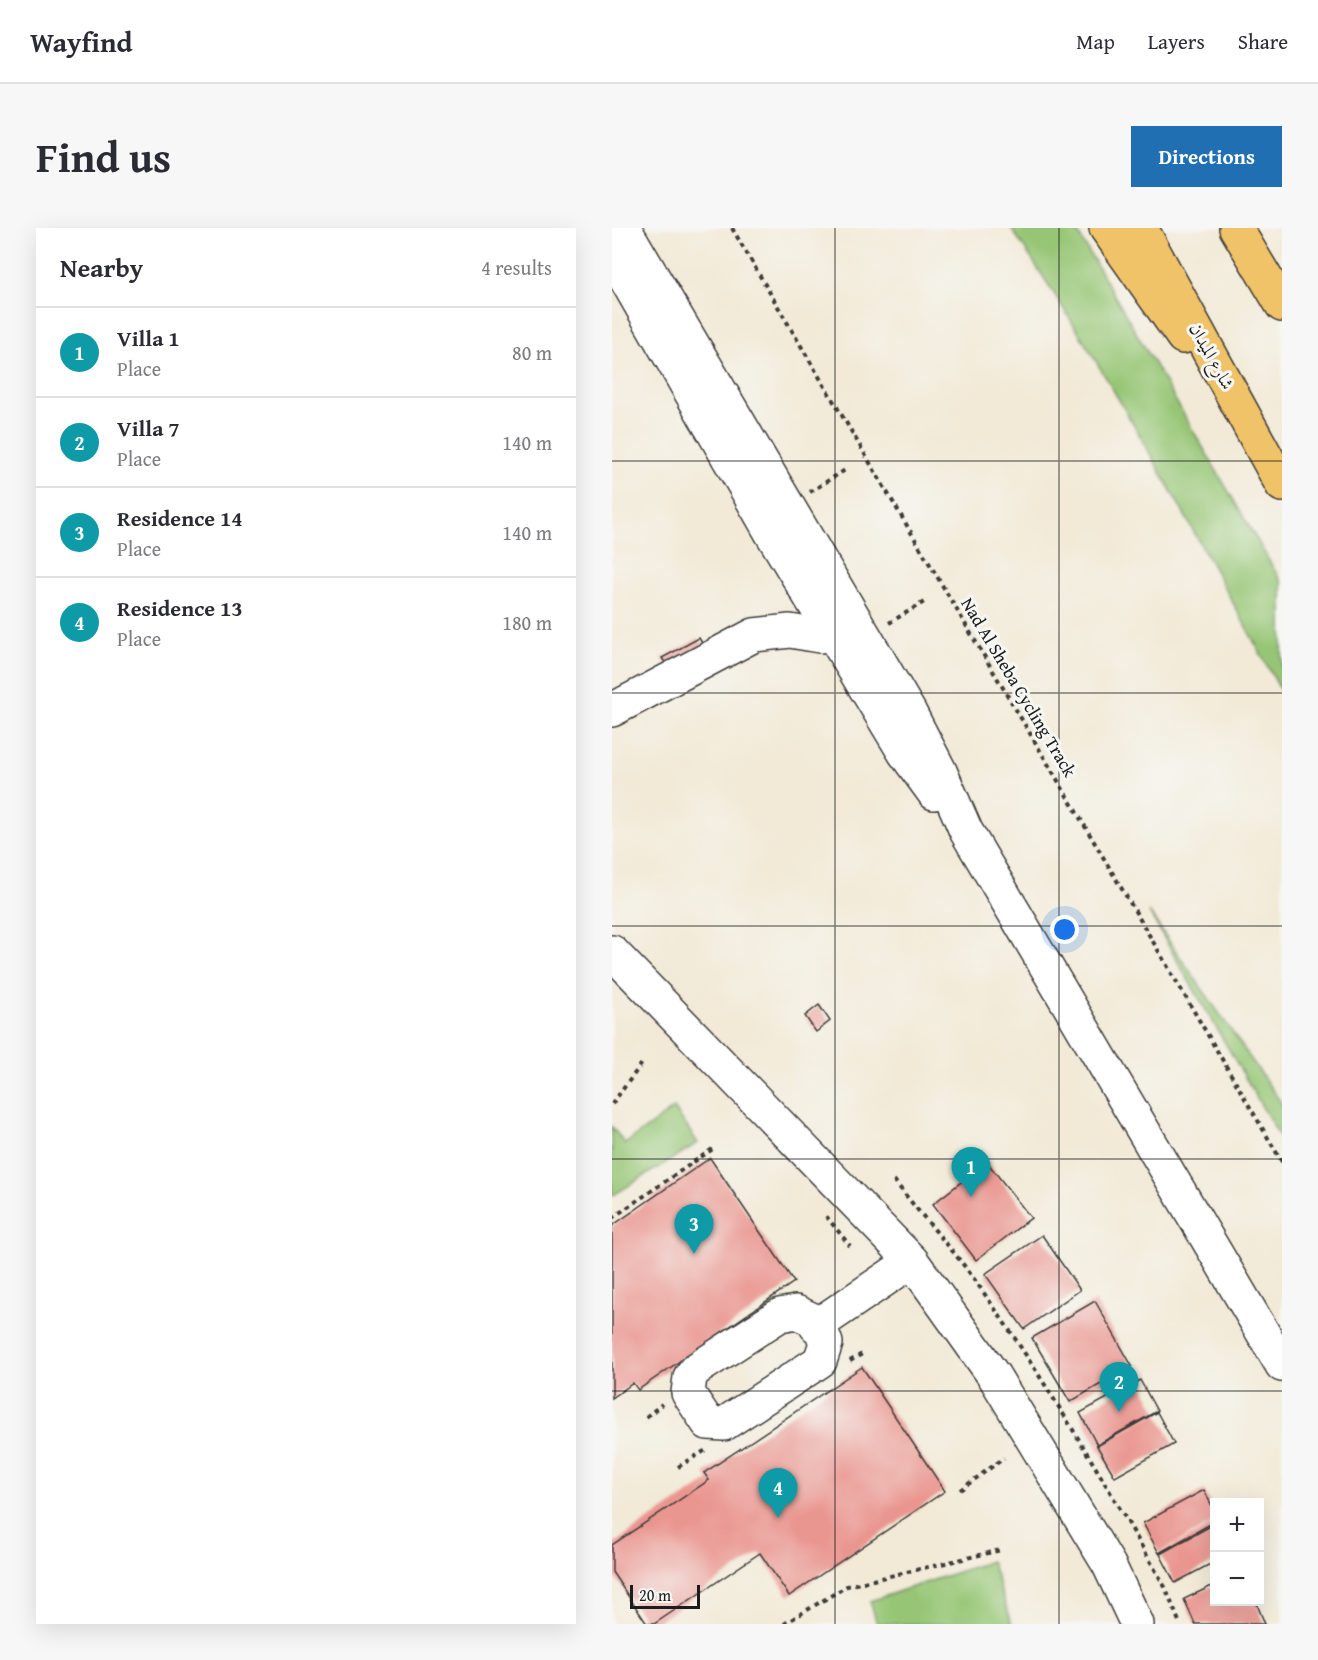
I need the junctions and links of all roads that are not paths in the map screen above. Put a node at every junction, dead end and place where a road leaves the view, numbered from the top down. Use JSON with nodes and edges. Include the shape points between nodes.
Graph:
{"nodes":[{"id":1,"x":624,"y":228,"type":"edge"},
{"id":2,"x":1106,"y":228,"type":"edge"},
{"id":3,"x":1141,"y":228,"type":"edge"},
{"id":4,"x":1236,"y":228,"type":"edge"},
{"id":5,"x":612,"y":255,"type":"edge"},
{"id":6,"x":612,"y":304,"type":"edge"},
{"id":7,"x":1282,"y":305,"type":"edge"},
{"id":8,"x":648,"y":317,"type":"junction"},
{"id":9,"x":1242,"y":410,"type":"junction"},
{"id":10,"x":1282,"y":485,"type":"edge"},
{"id":11,"x":832,"y":634,"type":"junction"},
{"id":12,"x":656,"y":688,"type":"junction"},
{"id":13,"x":612,"y":710,"type":"edge"},
{"id":14,"x":612,"y":733,"type":"edge"},
{"id":15,"x":966,"y":831,"type":"junction"},
{"id":16,"x":612,"y":952,"type":"edge"},
{"id":17,"x":912,"y":1261,"type":"junction"},
{"id":18,"x":816,"y":1326,"type":"dead end"},
{"id":19,"x":1282,"y":1365,"type":"edge"},
{"id":20,"x":1137,"y":1624,"type":"edge"}],
"edges":[{"from":1,"to":15,"type":"street","via":[[926,742]]},
{"from":2,"to":9,"type":"main road","via":[[1155,301]]},
{"from":3,"to":9,"type":"main road","name":"شارع الميدان"},
{"from":4,"to":7,"type":"main road"},
{"from":5,"to":8,"type":"street"},
{"from":6,"to":8,"type":"street"},
{"from":8,"to":11,"type":"street"},
{"from":9,"to":10,"type":"main road","name":"شارع الميدان"},
{"from":11,"to":12,"type":"street","via":[[790,631],[754,635]]},
{"from":11,"to":15,"type":"street","via":[[923,780]]},
{"from":12,"to":13,"type":"street"},
{"from":12,"to":14,"type":"street","via":[[634,719]]},
{"from":15,"to":19,"type":"street"},
{"from":16,"to":17,"type":"street"},
{"from":17,"to":18,"type":"street"},
{"from":17,"to":20,"type":"street","via":[[1000,1385],[1093,1538]]}]}
